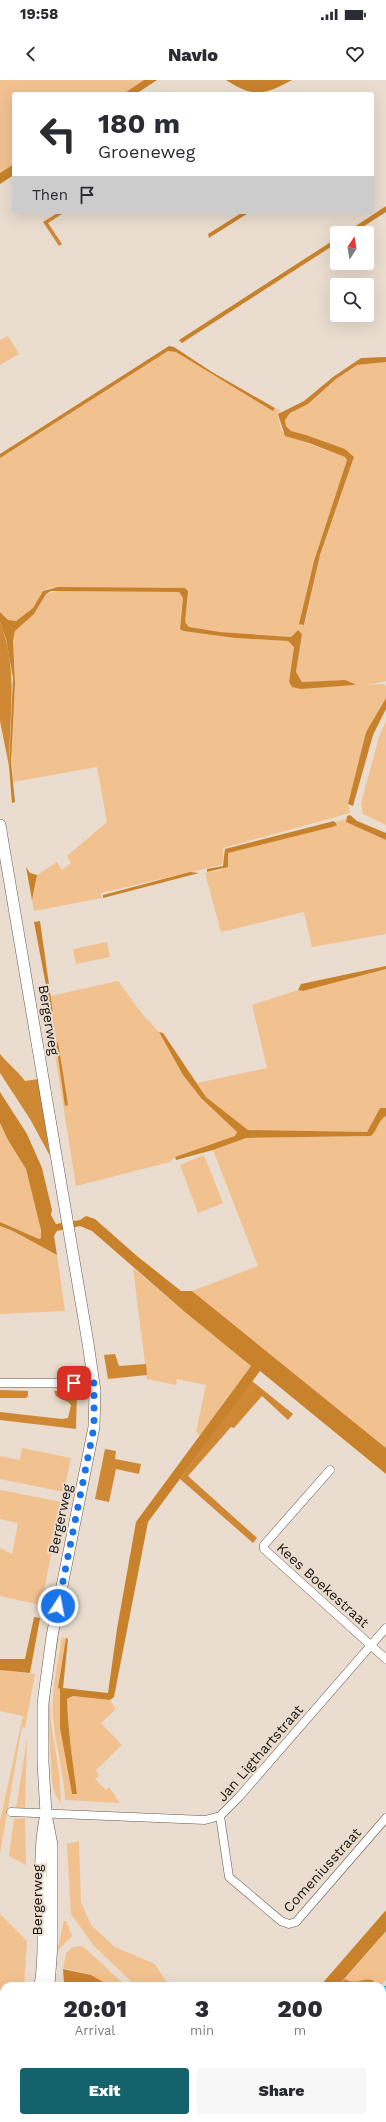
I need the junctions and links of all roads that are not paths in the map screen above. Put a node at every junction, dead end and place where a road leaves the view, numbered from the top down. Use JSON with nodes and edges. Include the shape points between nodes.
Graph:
{"nodes":[{"id":1,"x":0,"y":825,"type":"edge"},
{"id":2,"x":0,"y":1383,"type":"edge"},
{"id":3,"x":94,"y":1383,"type":"junction"},
{"id":4,"x":330,"y":1470,"type":"dead end"},
{"id":5,"x":386,"y":1628,"type":"edge"},
{"id":6,"x":371,"y":1645,"type":"junction"},
{"id":7,"x":386,"y":1658,"type":"edge"},
{"id":8,"x":11,"y":1812,"type":"dead end"},
{"id":9,"x":46,"y":1814,"type":"junction"},
{"id":10,"x":220,"y":1816,"type":"junction"},
{"id":11,"x":386,"y":1818,"type":"edge"},
{"id":12,"x":40,"y":1982,"type":"edge"},
{"id":13,"x":49,"y":1982,"type":"edge"}],
"edges":[{"from":1,"to":3,"type":"main road","name":"Bergerweg"},
{"from":2,"to":3,"type":"street"},
{"from":3,"to":9,"type":"main road","name":"Bergerweg","via":[[94,1427],[45,1678],[42,1730]]},
{"from":4,"to":6,"type":"street","name":"Kees Boekestraat","via":[[264,1549]]},
{"from":5,"to":6,"type":"street","name":"Jan Ligthartstraat"},
{"from":6,"to":7,"type":"street"},
{"from":6,"to":10,"type":"street","name":"Jan Ligthartstraat"},
{"from":8,"to":9,"type":"street"},
{"from":9,"to":10,"type":"street","name":"Jan Ligthartstraat","via":[[205,1820]]},
{"from":9,"to":12,"type":"main road","name":"Bergerweg","via":[[41,1841],[45,1940]]},
{"from":9,"to":13,"type":"main road","name":"Bergerweg","via":[[52,1845]]},
{"from":10,"to":11,"type":"street","name":"Comeniusstraat","via":[[229,1877],[281,1922],[288,1924],[296,1922]]}]}
